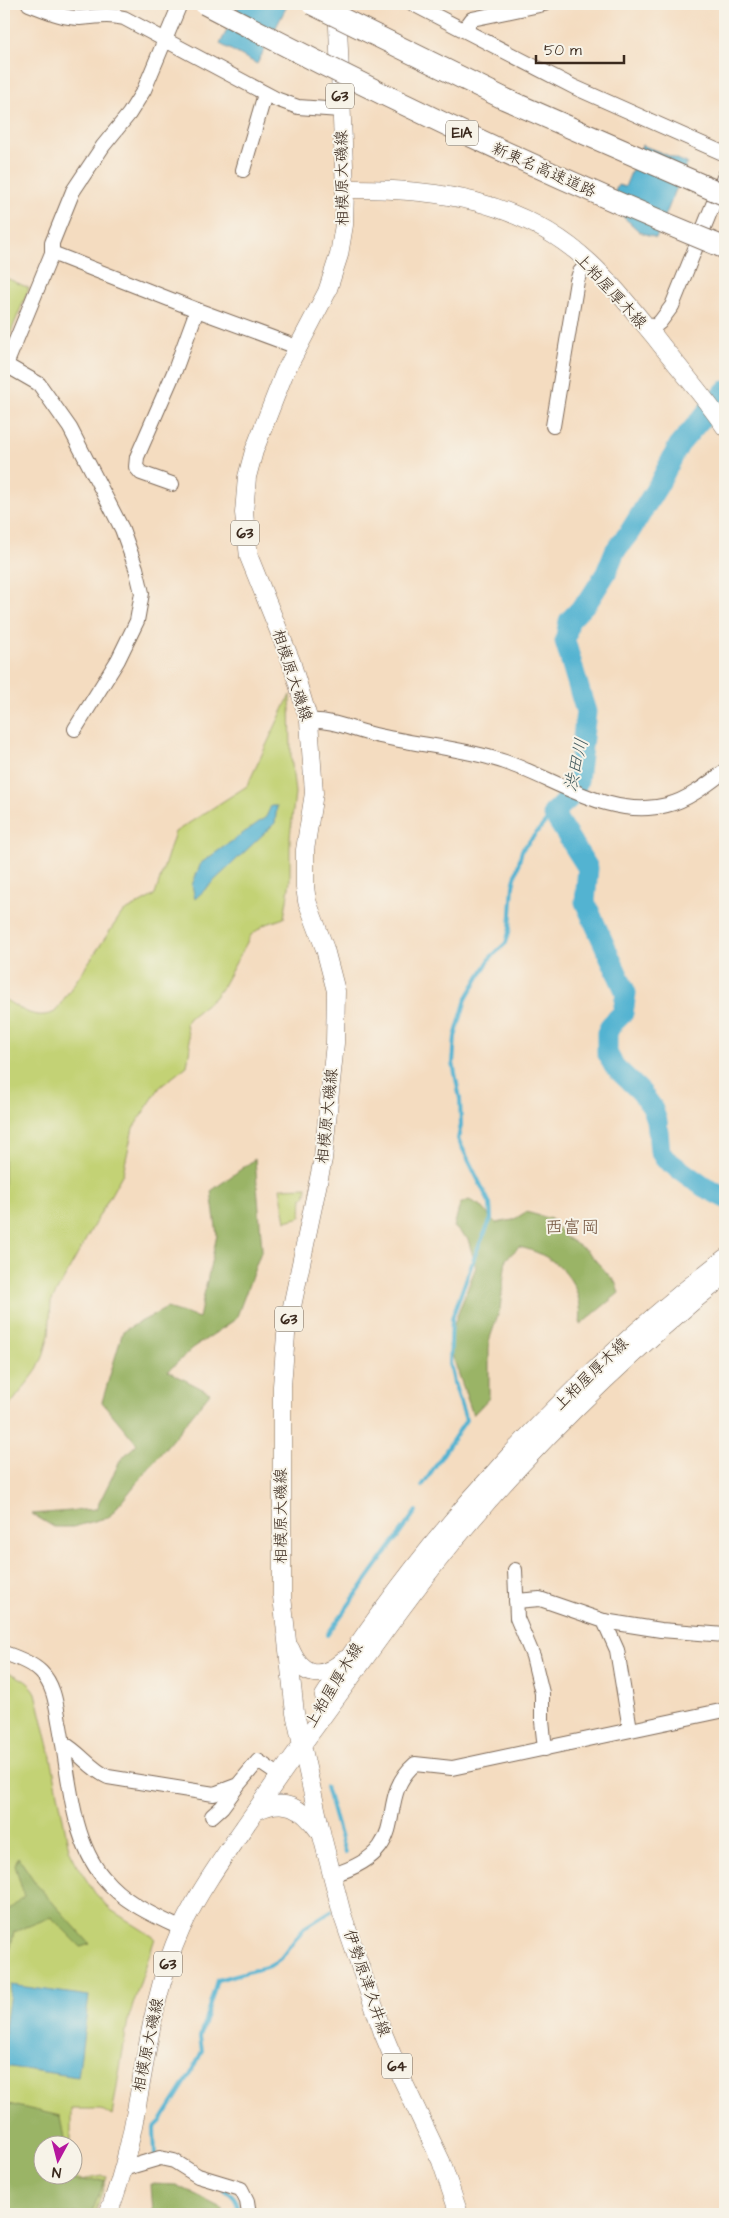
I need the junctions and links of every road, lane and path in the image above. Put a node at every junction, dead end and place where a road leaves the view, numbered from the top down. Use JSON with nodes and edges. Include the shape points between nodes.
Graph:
{"nodes":[{"id":1,"x":29,"y":4,"type":"edge"},
{"id":2,"x":180,"y":4,"type":"edge"},
{"id":3,"x":205,"y":4,"type":"edge"},
{"id":4,"x":312,"y":4,"type":"edge"},
{"id":5,"x":337,"y":4,"type":"edge"},
{"id":6,"x":412,"y":4,"type":"edge"},
{"id":7,"x":544,"y":4,"type":"edge"},
{"id":8,"x":464,"y":30,"type":"junction"},
{"id":9,"x":165,"y":40,"type":"junction"},
{"id":10,"x":265,"y":94,"type":"junction"},
{"id":11,"x":340,"y":110,"type":"junction"},
{"id":12,"x":725,"y":154,"type":"edge"},
{"id":13,"x":242,"y":163,"type":"dead end"},
{"id":14,"x":725,"y":175,"type":"edge"},
{"id":15,"x":345,"y":189,"type":"junction"},
{"id":16,"x":725,"y":195,"type":"edge"},
{"id":17,"x":725,"y":248,"type":"edge"},
{"id":18,"x":52,"y":253,"type":"junction"},
{"id":19,"x":589,"y":262,"type":"junction"},
{"id":20,"x":197,"y":310,"type":"junction"},
{"id":21,"x":649,"y":331,"type":"junction"},
{"id":22,"x":298,"y":347,"type":"junction"},
{"id":23,"x":5,"y":364,"type":"edge"},
{"id":24,"x":721,"y":421,"type":"edge"},
{"id":25,"x":553,"y":426,"type":"dead end"},
{"id":26,"x":172,"y":484,"type":"dead end"},
{"id":27,"x":308,"y":721,"type":"junction"},
{"id":28,"x":75,"y":729,"type":"dead end"},
{"id":29,"x":725,"y":771,"type":"edge"},
{"id":30,"x":725,"y":1258,"type":"edge"},
{"id":31,"x":725,"y":1275,"type":"edge"},
{"id":32,"x":516,"y":1570,"type":"dead end"},
{"id":33,"x":516,"y":1601,"type":"junction"},
{"id":34,"x":604,"y":1621,"type":"junction"},
{"id":35,"x":725,"y":1635,"type":"edge"},
{"id":36,"x":285,"y":1638,"type":"junction"},
{"id":37,"x":4,"y":1653,"type":"edge"},
{"id":38,"x":350,"y":1654,"type":"junction"},
{"id":39,"x":725,"y":1710,"type":"edge"},
{"id":40,"x":630,"y":1729,"type":"junction"},
{"id":41,"x":63,"y":1743,"type":"junction"},
{"id":42,"x":301,"y":1744,"type":"junction"},
{"id":43,"x":545,"y":1749,"type":"junction"},
{"id":44,"x":280,"y":1776,"type":"junction"},
{"id":45,"x":238,"y":1785,"type":"junction"},
{"id":46,"x":256,"y":1811,"type":"junction"},
{"id":47,"x":212,"y":1816,"type":"dead end"},
{"id":48,"x":322,"y":1836,"type":"junction"},
{"id":49,"x":332,"y":1876,"type":"junction"},
{"id":50,"x":182,"y":1929,"type":"junction"},
{"id":51,"x":123,"y":2169,"type":"junction"},
{"id":52,"x":108,"y":2214,"type":"edge"},
{"id":53,"x":249,"y":2214,"type":"edge"},
{"id":54,"x":459,"y":2214,"type":"edge"}],
"edges":[{"from":1,"to":9,"type":"street","via":[[69,16],[112,15],[124,18]]},
{"from":2,"to":9,"type":"street"},
{"from":3,"to":17,"type":"highway","name":"新東名高速道路","number":"E1A","bridge":true,"via":[[464,135]]},
{"from":4,"to":16,"type":"highway","bridge":true,"via":[[514,103]]},
{"from":5,"to":11,"type":"main road","name":"相模原大磯線","number":"63"},
{"from":6,"to":8,"type":"street"},
{"from":7,"to":8,"type":"street","via":[[472,19]]},
{"from":8,"to":12,"type":"street","via":[[574,87]]},
{"from":9,"to":10,"type":"street"},
{"from":9,"to":18,"type":"street","via":[[139,98],[73,191],[52,243]]},
{"from":10,"to":11,"type":"street","via":[[298,107]]},
{"from":10,"to":13,"type":"street"},
{"from":11,"to":15,"type":"main road","name":"相模原大磯線","number":"63"},
{"from":14,"to":21,"type":"street","via":[[672,306]]},
{"from":15,"to":19,"type":"main road","name":"上粕屋厚木線","via":[[428,191],[466,197],[537,226]]},
{"from":15,"to":22,"type":"main road","name":"相模原大磯線","number":"63","via":[[344,226],[335,272]]},
{"from":18,"to":20,"type":"street"},
{"from":18,"to":23,"type":"street"},
{"from":19,"to":21,"type":"main road","name":"上粕屋厚木線"},
{"from":19,"to":25,"type":"street","via":[[577,280]]},
{"from":20,"to":22,"type":"street"},
{"from":20,"to":26,"type":"street","via":[[137,457],[136,467],[141,473]]},
{"from":21,"to":24,"type":"main road","name":"上粕屋厚木線"},
{"from":22,"to":27,"type":"main road","name":"相模原大磯線","number":"63","via":[[254,451],[247,478],[244,513],[249,557],[291,661]]},
{"from":23,"to":28,"type":"street","via":[[39,384],[70,428],[122,529],[142,593],[138,620],[118,660]]},
{"from":27,"to":29,"type":"street","via":[[320,720],[372,735],[503,761],[613,806],[648,809],[668,805],[695,792]]},
{"from":27,"to":36,"type":"main road","name":"相模原大磯線","number":"63","via":[[314,793],[304,850],[304,877],[307,902],[334,983],[336,1015],[323,1159],[286,1335],[282,1386],[281,1547]]},
{"from":30,"to":38,"type":"main road","name":"上粕屋厚木線","via":[[626,1340],[532,1431],[435,1541]]},
{"from":31,"to":42,"type":"main road","name":"上粕屋厚木線","via":[[615,1369],[540,1442],[453,1542]]},
{"from":32,"to":33,"type":"street"},
{"from":33,"to":34,"type":"street","via":[[540,1599]]},
{"from":33,"to":43,"type":"street","via":[[517,1618],[533,1656],[542,1693]]},
{"from":34,"to":35,"type":"street"},
{"from":34,"to":40,"type":"street","via":[[617,1650]]},
{"from":36,"to":38,"type":"main road","via":[[294,1659],[307,1672],[325,1672]]},
{"from":36,"to":42,"type":"main road","name":"相模原大磯線","number":"63"},
{"from":37,"to":41,"type":"street","via":[[34,1666],[46,1679],[54,1695]]},
{"from":38,"to":42,"type":"main road","name":"上粕屋厚木線","via":[[311,1716]]},
{"from":39,"to":40,"type":"street"},
{"from":40,"to":43,"type":"street"},
{"from":41,"to":45,"type":"street","via":[[76,1750],[95,1771],[108,1777],[214,1794]]},
{"from":41,"to":50,"type":"street","via":[[79,1830],[94,1864],[128,1901]]},
{"from":42,"to":44,"type":"main road","name":"相模原大磯線","number":"63"},
{"from":42,"to":48,"type":"main road","name":"伊勢原津久井線","number":"64"},
{"from":43,"to":49,"type":"street","via":[[452,1768],[415,1764],[408,1770],[396,1799],[388,1834],[381,1846],[358,1867]]},
{"from":44,"to":45,"type":"street","via":[[258,1761]]},
{"from":44,"to":46,"type":"main road","name":"相模原大磯線","number":"63"},
{"from":45,"to":47,"type":"street"},
{"from":46,"to":48,"type":"main road","via":[[269,1805],[292,1806],[308,1816]]},
{"from":46,"to":50,"type":"main road","name":"相模原大磯線","number":"63","via":[[219,1864]]},
{"from":48,"to":49,"type":"main road","name":"伊勢原津久井線","number":"64"},
{"from":49,"to":54,"type":"main road","name":"伊勢原津久井線","number":"64","via":[[384,2033],[403,2081],[442,2161]]},
{"from":50,"to":51,"type":"main road","name":"相模原大磯線","number":"63","via":[[163,1979],[148,2035]]},
{"from":51,"to":52,"type":"main road","name":"相模原大磯線","number":"63"},
{"from":51,"to":53,"type":"street","via":[[155,2159],[174,2161],[198,2176],[241,2189]]}]}
